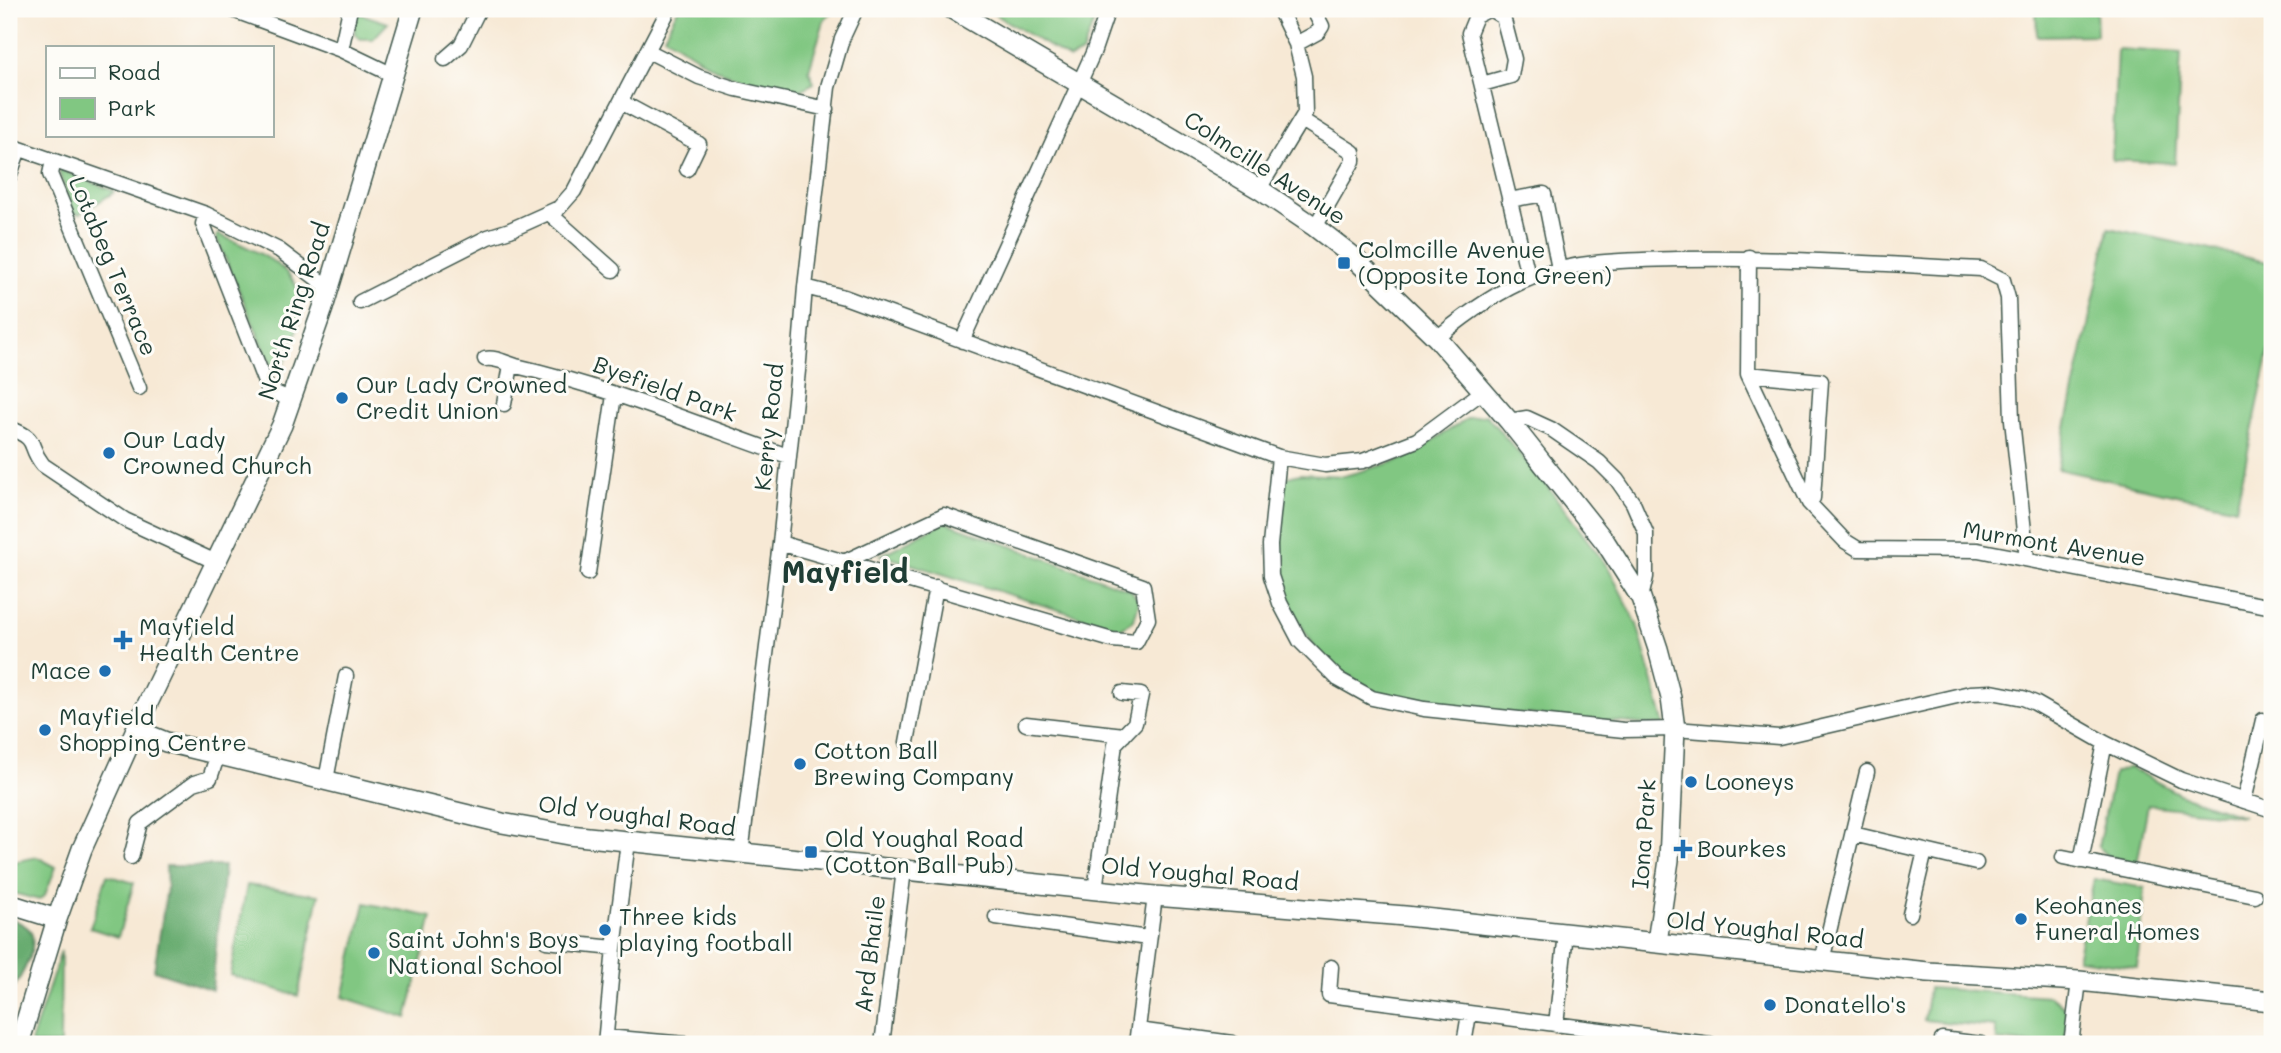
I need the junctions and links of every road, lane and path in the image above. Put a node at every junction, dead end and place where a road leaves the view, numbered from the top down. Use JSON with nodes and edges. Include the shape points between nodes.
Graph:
{"nodes":[{"id":1,"x":230,"y":9,"type":"edge"},
{"id":2,"x":350,"y":9,"type":"edge"},
{"id":3,"x":413,"y":9,"type":"edge"},
{"id":4,"x":479,"y":9,"type":"edge"},
{"id":5,"x":669,"y":9,"type":"edge"},
{"id":6,"x":856,"y":9,"type":"edge"},
{"id":7,"x":952,"y":9,"type":"edge"},
{"id":8,"x":1108,"y":9,"type":"edge"},
{"id":9,"x":1279,"y":9,"type":"edge"},
{"id":10,"x":1313,"y":9,"type":"edge"},
{"id":11,"x":1490,"y":9,"type":"edge"},
{"id":12,"x":1296,"y":44,"type":"junction"},
{"id":13,"x":341,"y":50,"type":"junction"},
{"id":14,"x":648,"y":51,"type":"junction"},
{"id":15,"x":445,"y":59,"type":"dead end"},
{"id":16,"x":394,"y":75,"type":"junction"},
{"id":17,"x":1080,"y":83,"type":"junction"},
{"id":18,"x":1482,"y":85,"type":"junction"},
{"id":19,"x":621,"y":102,"type":"junction"},
{"id":20,"x":827,"y":109,"type":"junction"},
{"id":21,"x":1301,"y":120,"type":"junction"},
{"id":22,"x":14,"y":147,"type":"edge"},
{"id":23,"x":53,"y":161,"type":"junction"},
{"id":24,"x":687,"y":169,"type":"dead end"},
{"id":25,"x":9,"y":177,"type":"edge"},
{"id":26,"x":1259,"y":189,"type":"junction"},
{"id":27,"x":1509,"y":200,"type":"junction"},
{"id":28,"x":549,"y":213,"type":"junction"},
{"id":29,"x":206,"y":215,"type":"junction"},
{"id":30,"x":1315,"y":227,"type":"junction"},
{"id":31,"x":1749,"y":257,"type":"junction"},
{"id":32,"x":1559,"y":269,"type":"junction"},
{"id":33,"x":613,"y":270,"type":"dead end"},
{"id":34,"x":1530,"y":279,"type":"junction"},
{"id":35,"x":328,"y":287,"type":"junction"},
{"id":36,"x":805,"y":288,"type":"junction"},
{"id":37,"x":360,"y":302,"type":"dead end"},
{"id":38,"x":1437,"y":338,"type":"junction"},
{"id":39,"x":962,"y":341,"type":"junction"},
{"id":40,"x":485,"y":359,"type":"dead end"},
{"id":41,"x":510,"y":365,"type":"junction"},
{"id":42,"x":1748,"y":374,"type":"junction"},
{"id":43,"x":139,"y":388,"type":"dead end"},
{"id":44,"x":1482,"y":392,"type":"junction"},
{"id":45,"x":614,"y":395,"type":"junction"},
{"id":46,"x":292,"y":400,"type":"junction"},
{"id":47,"x":504,"y":404,"type":"dead end"},
{"id":48,"x":1509,"y":421,"type":"junction"},
{"id":49,"x":9,"y":428,"type":"edge"},
{"id":50,"x":788,"y":456,"type":"junction"},
{"id":51,"x":1279,"y":457,"type":"junction"},
{"id":52,"x":1809,"y":503,"type":"junction"},
{"id":53,"x":780,"y":543,"type":"junction"},
{"id":54,"x":2027,"y":559,"type":"junction"},
{"id":55,"x":846,"y":561,"type":"junction"},
{"id":56,"x":216,"y":562,"type":"junction"},
{"id":57,"x":588,"y":573,"type":"dead end"},
{"id":58,"x":936,"y":587,"type":"junction"},
{"id":59,"x":1641,"y":598,"type":"junction"},
{"id":60,"x":2272,"y":607,"type":"edge"},
{"id":61,"x":346,"y":676,"type":"dead end"},
{"id":62,"x":1122,"y":693,"type":"dead end"},
{"id":63,"x":2263,"y":720,"type":"dead end"},
{"id":64,"x":1026,"y":724,"type":"dead end"},
{"id":65,"x":1675,"y":729,"type":"junction"},
{"id":66,"x":136,"y":730,"type":"junction"},
{"id":67,"x":1124,"y":735,"type":"junction"},
{"id":68,"x":908,"y":741,"type":"dead end"},
{"id":69,"x":2105,"y":743,"type":"junction"},
{"id":70,"x":218,"y":754,"type":"junction"},
{"id":71,"x":1867,"y":772,"type":"dead end"},
{"id":72,"x":326,"y":780,"type":"junction"},
{"id":73,"x":2244,"y":801,"type":"junction"},
{"id":74,"x":2272,"y":810,"type":"edge"},
{"id":75,"x":1853,"y":834,"type":"junction"},
{"id":76,"x":628,"y":842,"type":"junction"},
{"id":77,"x":1925,"y":851,"type":"junction"},
{"id":78,"x":741,"y":854,"type":"junction"},
{"id":79,"x":131,"y":857,"type":"dead end"},
{"id":80,"x":2063,"y":857,"type":"dead end"},
{"id":81,"x":2081,"y":860,"type":"junction"},
{"id":82,"x":1976,"y":863,"type":"dead end"},
{"id":83,"x":904,"y":870,"type":"junction"},
{"id":84,"x":1096,"y":890,"type":"junction"},
{"id":85,"x":1155,"y":896,"type":"junction"},
{"id":86,"x":2255,"y":896,"type":"dead end"},
{"id":87,"x":9,"y":904,"type":"edge"},
{"id":88,"x":1910,"y":914,"type":"dead end"},
{"id":89,"x":996,"y":917,"type":"dead end"},
{"id":90,"x":57,"y":919,"type":"junction"},
{"id":91,"x":1566,"y":933,"type":"junction"},
{"id":92,"x":1148,"y":938,"type":"junction"},
{"id":93,"x":546,"y":941,"type":"dead end"},
{"id":94,"x":1657,"y":942,"type":"junction"},
{"id":95,"x":614,"y":948,"type":"junction"},
{"id":96,"x":1822,"y":961,"type":"junction"},
{"id":97,"x":1331,"y":967,"type":"dead end"},
{"id":98,"x":2079,"y":981,"type":"junction"},
{"id":99,"x":2272,"y":1001,"type":"edge"},
{"id":100,"x":1469,"y":1014,"type":"junction"},
{"id":101,"x":1556,"y":1025,"type":"junction"},
{"id":102,"x":1137,"y":1037,"type":"edge"},
{"id":103,"x":605,"y":1040,"type":"edge"},
{"id":104,"x":1942,"y":1040,"type":"dead end"},
{"id":105,"x":1658,"y":1041,"type":"edge"},
{"id":106,"x":1232,"y":1043,"type":"edge"},
{"id":107,"x":19,"y":1044,"type":"edge"},
{"id":108,"x":686,"y":1044,"type":"edge"},
{"id":109,"x":882,"y":1044,"type":"edge"},
{"id":110,"x":1464,"y":1044,"type":"edge"},
{"id":111,"x":1710,"y":1044,"type":"edge"},
{"id":112,"x":1981,"y":1044,"type":"edge"},
{"id":113,"x":2071,"y":1044,"type":"edge"}],
"edges":[{"from":1,"to":13,"type":"street"},
{"from":2,"to":13,"type":"street"},
{"from":3,"to":16,"type":"street","name":"North Ring Road"},
{"from":4,"to":15,"type":"street","via":[[461,45]]},
{"from":5,"to":14,"type":"street"},
{"from":6,"to":20,"type":"street","name":"Kerry Road","via":[[833,64]]},
{"from":7,"to":17,"type":"street","name":"Colmcille Avenue"},
{"from":8,"to":17,"type":"street"},
{"from":9,"to":12,"type":"street"},
{"from":10,"to":12,"type":"street","via":[[1322,26]]},
{"from":11,"to":18,"type":"street","via":[[1476,16],[1469,33]]},
{"from":11,"to":18,"type":"street","via":[[1503,17],[1514,59],[1511,76]]},
{"from":12,"to":21,"type":"street","via":[[1304,76],[1305,113]]},
{"from":13,"to":16,"type":"street"},
{"from":14,"to":19,"type":"street"},
{"from":14,"to":20,"type":"street","via":[[699,77],[736,89]]},
{"from":16,"to":35,"type":"street","name":"North Ring Road"},
{"from":17,"to":26,"type":"street","name":"Colmcille Avenue"},
{"from":17,"to":39,"type":"street"},
{"from":18,"to":27,"type":"street"},
{"from":19,"to":24,"type":"street","via":[[699,144]]},
{"from":19,"to":28,"type":"street","via":[[574,191]]},
{"from":20,"to":36,"type":"street","name":"Kerry Road"},
{"from":21,"to":26,"type":"street"},
{"from":21,"to":30,"type":"street","via":[[1354,156]]},
{"from":22,"to":23,"type":"street"},
{"from":22,"to":25,"type":"street"},
{"from":23,"to":29,"type":"street"},
{"from":23,"to":43,"type":"street","name":"Lotabeg Terrace","via":[[50,174]]},
{"from":26,"to":30,"type":"street","name":"Colmcille Avenue"},
{"from":27,"to":32,"type":"street","via":[[1544,194]]},
{"from":27,"to":34,"type":"street"},
{"from":28,"to":33,"type":"street"},
{"from":28,"to":37,"type":"street","via":[[488,237]]},
{"from":29,"to":35,"type":"street","via":[[279,250]]},
{"from":29,"to":46,"type":"street","via":[[203,224],[268,390]]},
{"from":30,"to":38,"type":"street","name":"Colmcille Avenue","via":[[1350,254]]},
{"from":31,"to":32,"type":"street","via":[[1616,260]]},
{"from":31,"to":42,"type":"street","name":"Murmont Avenue"},
{"from":31,"to":54,"type":"street","via":[[1981,270],[2003,280]]},
{"from":32,"to":34,"type":"street"},
{"from":34,"to":38,"type":"street","via":[[1483,304]]},
{"from":35,"to":46,"type":"street","name":"North Ring Road"},
{"from":36,"to":39,"type":"street","via":[[844,297]]},
{"from":36,"to":50,"type":"street","name":"Kerry Road"},
{"from":38,"to":44,"type":"street","name":"Colmcille Avenue"},
{"from":39,"to":51,"type":"street"},
{"from":40,"to":41,"type":"street","name":"Byefield Park"},
{"from":41,"to":45,"type":"street","name":"Byefield Park","via":[[566,377]]},
{"from":41,"to":47,"type":"street"},
{"from":42,"to":52,"type":"street","name":"Murmont Avenue"},
{"from":42,"to":52,"type":"street","via":[[1821,381]]},
{"from":44,"to":48,"type":"street","name":"Colmcille Avenue"},
{"from":44,"to":51,"type":"street","via":[[1417,440],[1363,461],[1325,465]]},
{"from":45,"to":50,"type":"street","name":"Byefield Park"},
{"from":45,"to":57,"type":"street"},
{"from":46,"to":56,"type":"street","name":"North Ring Road"},
{"from":48,"to":59,"type":"street","name":"Colmcille Avenue","via":[[1606,543]]},
{"from":48,"to":59,"type":"street","name":"Colmcille Avenue","via":[[1527,418],[1551,429],[1599,462],[1617,481],[1646,533]]},
{"from":49,"to":56,"type":"street","via":[[33,442],[43,465],[115,514]]},
{"from":50,"to":53,"type":"street","name":"Kerry Road"},
{"from":51,"to":65,"type":"street","via":[[1271,576],[1300,641],[1338,679],[1372,698],[1424,709],[1624,730]]},
{"from":52,"to":54,"type":"street","name":"Murmont Avenue","via":[[1858,549],[1978,550]]},
{"from":53,"to":55,"type":"street"},
{"from":53,"to":78,"type":"street","name":"Kerry Road"},
{"from":54,"to":60,"type":"street","name":"Murmont Avenue"},
{"from":55,"to":58,"type":"street"},
{"from":55,"to":58,"type":"street","via":[[944,515],[1143,586],[1148,619],[1136,642],[1112,640]]},
{"from":56,"to":66,"type":"street","name":"North Ring Road"},
{"from":58,"to":68,"type":"street"},
{"from":59,"to":65,"type":"street","name":"Colmcille Avenue","via":[[1671,698]]},
{"from":61,"to":72,"type":"street"},
{"from":62,"to":67,"type":"street","via":[[1141,695],[1135,723]]},
{"from":63,"to":73,"type":"street"},
{"from":64,"to":67,"type":"street"},
{"from":65,"to":69,"type":"street","via":[[1779,737],[1969,693],[1992,692],[2035,703]]},
{"from":65,"to":94,"type":"street","name":"Iona Park","via":[[1669,860]]},
{"from":66,"to":70,"type":"street","name":"Old Youghal Road"},
{"from":66,"to":90,"type":"street","name":"North Ring Road","via":[[82,849]]},
{"from":67,"to":84,"type":"street","via":[[1115,744]]},
{"from":69,"to":73,"type":"street","via":[[2181,780]]},
{"from":69,"to":81,"type":"street"},
{"from":70,"to":72,"type":"street","name":"Old Youghal Road"},
{"from":70,"to":79,"type":"street","via":[[210,778],[194,783],[140,823]]},
{"from":71,"to":75,"type":"street"},
{"from":72,"to":76,"type":"street","name":"Old Youghal Road","via":[[502,823]]},
{"from":73,"to":74,"type":"street"},
{"from":75,"to":77,"type":"street"},
{"from":75,"to":96,"type":"street"},
{"from":76,"to":78,"type":"street","name":"Old Youghal Road"},
{"from":76,"to":95,"type":"street"},
{"from":77,"to":82,"type":"street"},
{"from":77,"to":88,"type":"street"},
{"from":78,"to":83,"type":"street","name":"Old Youghal Road"},
{"from":80,"to":81,"type":"street"},
{"from":81,"to":86,"type":"street"},
{"from":83,"to":84,"type":"street","name":"Old Youghal Road"},
{"from":83,"to":109,"type":"street","name":"Ard Bhaile"},
{"from":84,"to":85,"type":"street","name":"Old Youghal Road"},
{"from":85,"to":91,"type":"street","name":"Old Youghal Road"},
{"from":85,"to":92,"type":"street"},
{"from":87,"to":90,"type":"street"},
{"from":89,"to":92,"type":"street"},
{"from":90,"to":107,"type":"street","name":"North Ring Road"},
{"from":91,"to":94,"type":"street","name":"Old Youghal Road"},
{"from":91,"to":101,"type":"street"},
{"from":92,"to":102,"type":"street"},
{"from":93,"to":95,"type":"street"},
{"from":94,"to":96,"type":"street","name":"Old Youghal Road"},
{"from":95,"to":103,"type":"street"},
{"from":96,"to":98,"type":"street","name":"Old Youghal Road"},
{"from":97,"to":100,"type":"street","via":[[1329,995]]},
{"from":98,"to":99,"type":"street","name":"Old Youghal Road"},
{"from":98,"to":113,"type":"street"},
{"from":100,"to":101,"type":"street"},
{"from":100,"to":110,"type":"street"},
{"from":101,"to":105,"type":"street"},
{"from":102,"to":106,"type":"street"},
{"from":103,"to":108,"type":"street"},
{"from":104,"to":112,"type":"street"},
{"from":105,"to":111,"type":"street"}]}
